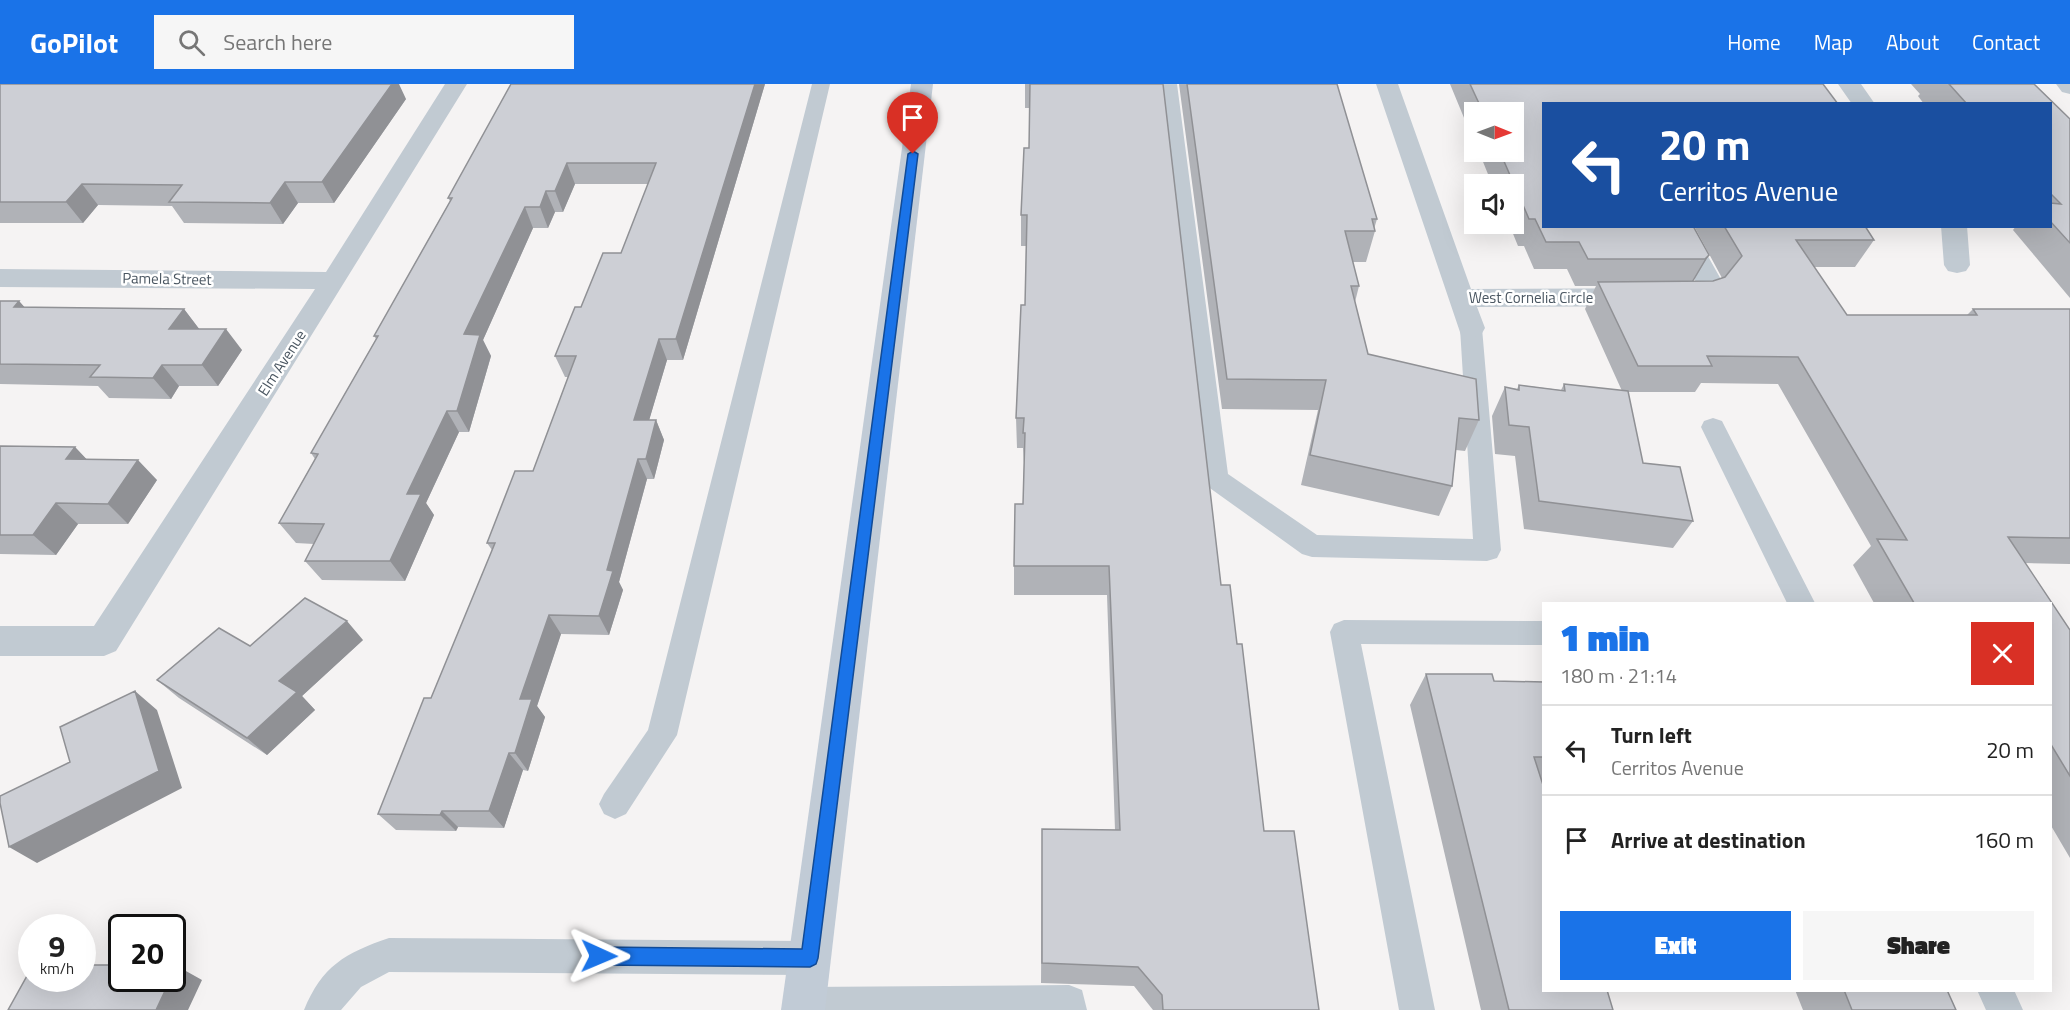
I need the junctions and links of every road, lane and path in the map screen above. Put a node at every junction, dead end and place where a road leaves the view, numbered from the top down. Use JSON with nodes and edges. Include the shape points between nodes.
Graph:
{"nodes":[{"id":1,"x":456,"y":84,"type":"edge"},
{"id":2,"x":821,"y":84,"type":"edge"},
{"id":3,"x":922,"y":84,"type":"edge"},
{"id":4,"x":1168,"y":84,"type":"edge"},
{"id":5,"x":1387,"y":84,"type":"edge"},
{"id":6,"x":1849,"y":84,"type":"edge"},
{"id":7,"x":1862,"y":102,"type":"edge"},
{"id":8,"x":1679,"y":228,"type":"edge"},
{"id":9,"x":1954,"y":228,"type":"edge"},
{"id":10,"x":1957,"y":266,"type":"dead end"},
{"id":11,"x":0,"y":278,"type":"edge"},
{"id":12,"x":334,"y":281,"type":"junction"},
{"id":13,"x":1461,"y":298,"type":"junction"},
{"id":14,"x":1471,"y":328,"type":"joint"},
{"id":15,"x":1713,"y":427,"type":"dead end"},
{"id":16,"x":1800,"y":602,"type":"edge"},
{"id":17,"x":1542,"y":633,"type":"edge"},
{"id":18,"x":0,"y":640,"type":"edge"},
{"id":19,"x":615,"y":804,"type":"dead end"},
{"id":20,"x":810,"y":958,"type":"junction"},
{"id":21,"x":1996,"y":992,"type":"edge"},
{"id":22,"x":804,"y":1007,"type":"edge"},
{"id":23,"x":322,"y":1010,"type":"edge"},
{"id":24,"x":1069,"y":1010,"type":"edge"},
{"id":25,"x":1417,"y":1010,"type":"edge"},
{"id":26,"x":2005,"y":1010,"type":"edge"}],
"edges":[{"from":1,"to":12,"type":"street","name":"Elm Avenue"},
{"from":2,"to":19,"type":"lane","via":[[662,735]]},
{"from":3,"to":20,"type":"main road"},
{"from":4,"to":14,"type":"lane","via":[[1216,479],[1312,546],[1487,550]]},
{"from":5,"to":13,"type":"street","name":"West Cornelia Circle"},
{"from":6,"to":7,"type":"street"},
{"from":8,"to":13,"type":"street","name":"West Cornelia Circle","via":[[1710,283],[1697,297]]},
{"from":9,"to":10,"type":"street"},
{"from":11,"to":12,"type":"street","name":"Pamela Street"},
{"from":12,"to":18,"type":"street","name":"Elm Avenue","via":[[104,641]]},
{"from":13,"to":14,"type":"street","name":"West Cornelia Circle"},
{"from":15,"to":16,"type":"lane"},
{"from":17,"to":25,"type":"lane","via":[[1344,632]]},
{"from":20,"to":22,"type":"main road"},
{"from":20,"to":23,"type":"lane","via":[[389,955],[342,978]]},
{"from":21,"to":26,"type":"lane"},
{"from":22,"to":24,"type":"lane","via":[[1069,1003]]}]}
